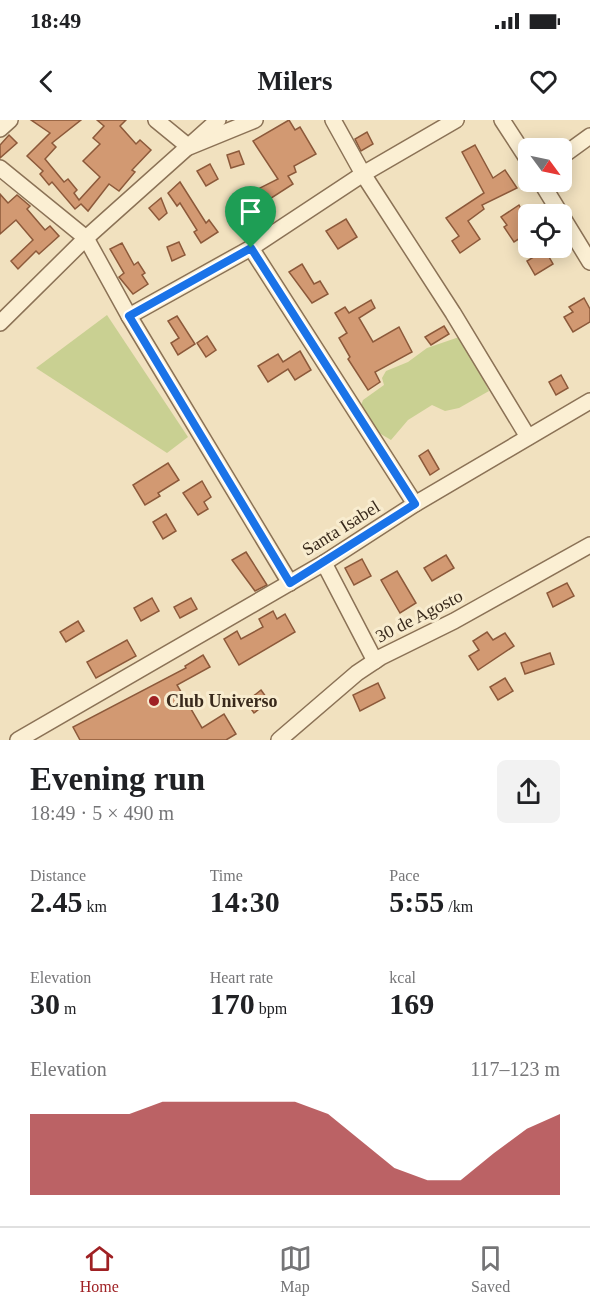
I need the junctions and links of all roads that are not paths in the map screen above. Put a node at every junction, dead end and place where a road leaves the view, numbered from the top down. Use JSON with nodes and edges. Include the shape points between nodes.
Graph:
{"nodes":[{"id":1,"x":10,"y":120,"type":"edge"},
{"id":2,"x":156,"y":120,"type":"edge"},
{"id":3,"x":218,"y":120,"type":"edge"},
{"id":4,"x":255,"y":120,"type":"edge"},
{"id":5,"x":333,"y":120,"type":"edge"},
{"id":6,"x":456,"y":120,"type":"edge"},
{"id":7,"x":502,"y":120,"type":"edge"},
{"id":8,"x":0,"y":129,"type":"edge"},
{"id":9,"x":590,"y":136,"type":"edge"},
{"id":10,"x":518,"y":145,"type":"edge"},
{"id":11,"x":189,"y":147,"type":"junction"},
{"id":12,"x":572,"y":148,"type":"edge"},
{"id":13,"x":0,"y":168,"type":"edge"},
{"id":14,"x":363,"y":174,"type":"junction"},
{"id":15,"x":547,"y":192,"type":"edge"},
{"id":16,"x":86,"y":238,"type":"junction"},
{"id":17,"x":251,"y":248,"type":"junction"},
{"id":18,"x":590,"y":262,"type":"edge"},
{"id":19,"x":129,"y":316,"type":"junction"},
{"id":20,"x":0,"y":323,"type":"edge"},
{"id":21,"x":590,"y":401,"type":"edge"},
{"id":22,"x":528,"y":436,"type":"junction"},
{"id":23,"x":415,"y":504,"type":"junction"},
{"id":24,"x":590,"y":545,"type":"edge"},
{"id":25,"x":324,"y":563,"type":"junction"},
{"id":26,"x":290,"y":583,"type":"junction"},
{"id":27,"x":375,"y":661,"type":"junction"},
{"id":28,"x":18,"y":740,"type":"edge"},
{"id":29,"x":279,"y":740,"type":"edge"}],
"edges":[{"from":1,"to":8,"type":"street"},
{"from":2,"to":11,"type":"street"},
{"from":3,"to":11,"type":"street"},
{"from":4,"to":11,"type":"street"},
{"from":5,"to":14,"type":"street"},
{"from":6,"to":14,"type":"street"},
{"from":7,"to":10,"type":"street"},
{"from":9,"to":12,"type":"street"},
{"from":11,"to":16,"type":"street"},
{"from":13,"to":16,"type":"street"},
{"from":14,"to":17,"type":"street"},
{"from":14,"to":22,"type":"street"},
{"from":15,"to":18,"type":"street"},
{"from":16,"to":19,"type":"street"},
{"from":16,"to":20,"type":"street"},
{"from":17,"to":19,"type":"street"},
{"from":17,"to":23,"type":"street"},
{"from":19,"to":26,"type":"street"},
{"from":21,"to":22,"type":"street","name":"Santa Isabel"},
{"from":22,"to":23,"type":"street","name":"Santa Isabel"},
{"from":23,"to":25,"type":"street","name":"Santa Isabel"},
{"from":24,"to":27,"type":"street","name":"30 de Agosto"},
{"from":25,"to":26,"type":"street","name":"Santa Isabel"},
{"from":25,"to":27,"type":"street"},
{"from":26,"to":28,"type":"street","name":"Santa Isabel"},
{"from":27,"to":29,"type":"street","name":"30 de Agosto"}]}
